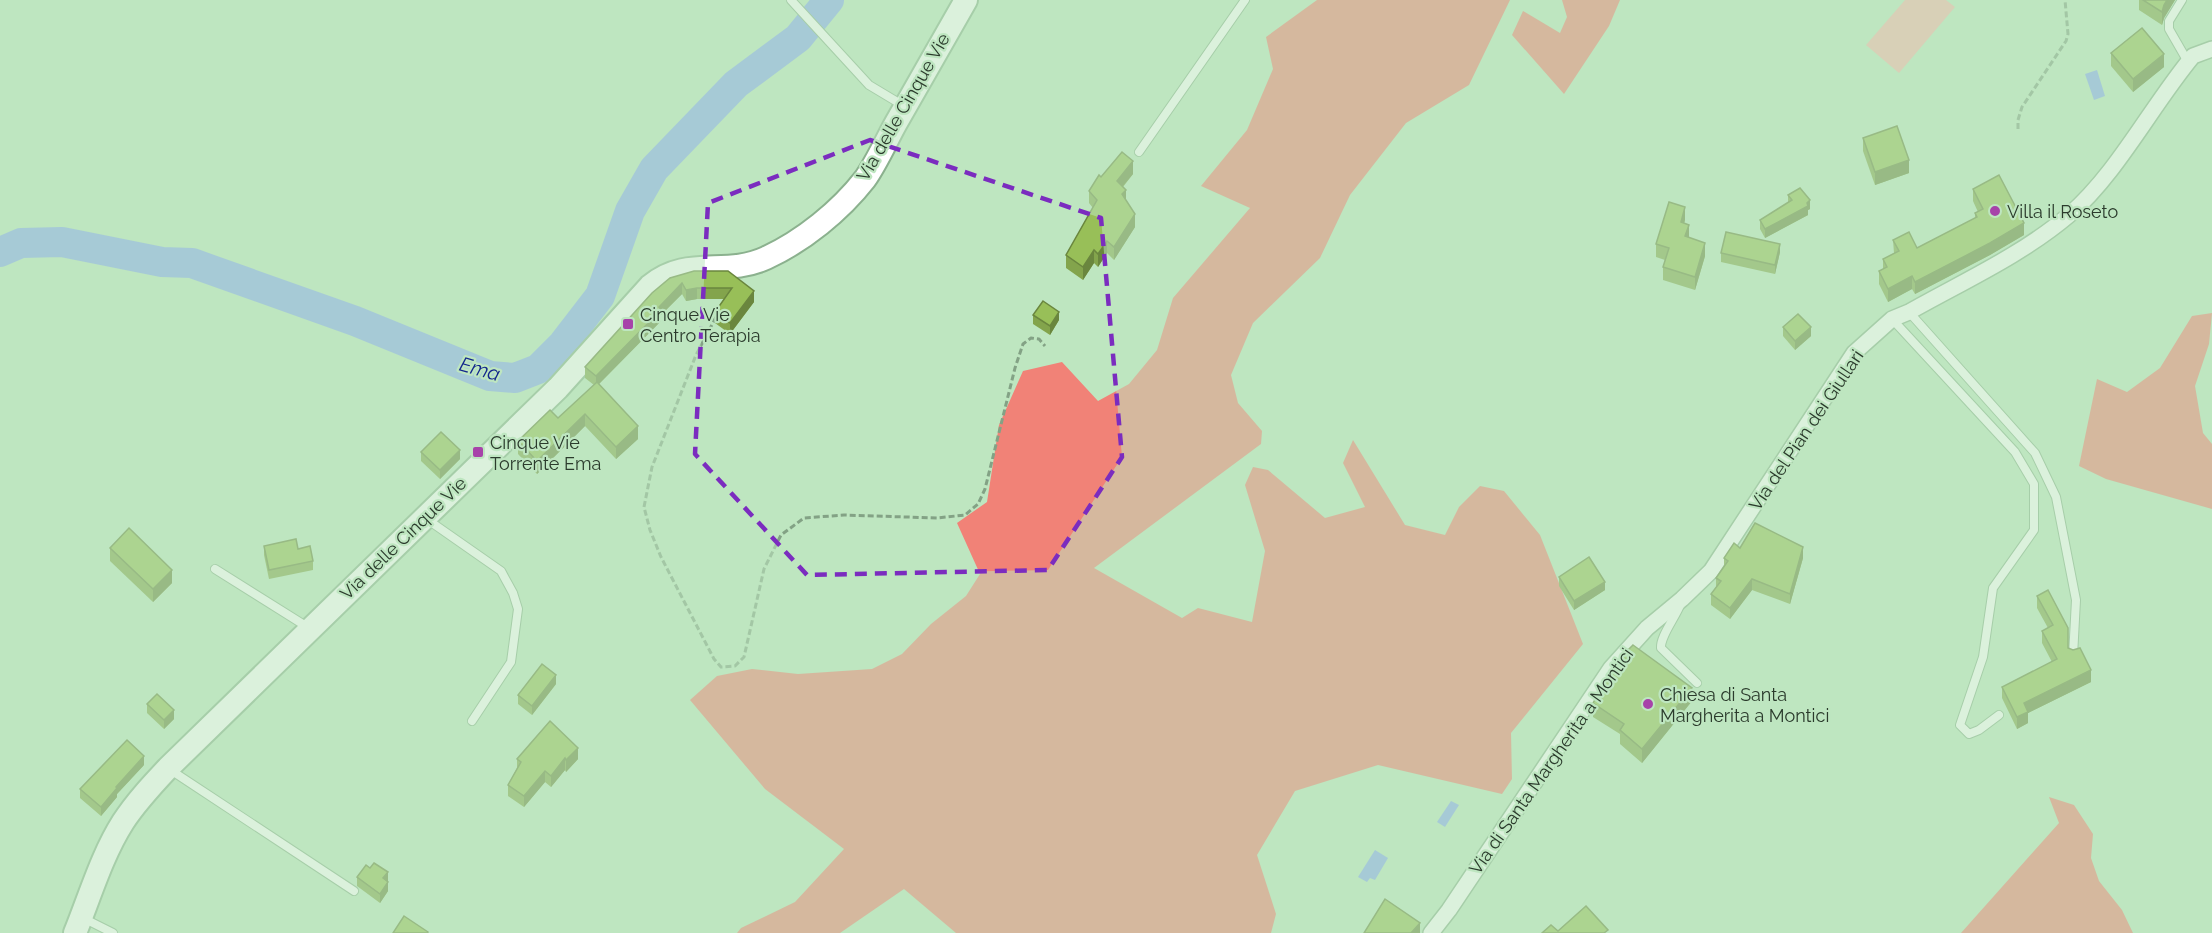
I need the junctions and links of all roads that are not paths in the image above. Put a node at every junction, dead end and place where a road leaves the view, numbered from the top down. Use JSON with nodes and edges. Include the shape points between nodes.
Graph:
{"nodes":[{"id":1,"x":791,"y":0,"type":"edge"},
{"id":2,"x":966,"y":0,"type":"edge"},
{"id":3,"x":1245,"y":0,"type":"edge"},
{"id":4,"x":2182,"y":0,"type":"edge"},
{"id":5,"x":2212,"y":49,"type":"edge"},
{"id":6,"x":2187,"y":62,"type":"junction"},
{"id":7,"x":906,"y":107,"type":"junction"},
{"id":8,"x":1138,"y":152,"type":"dead end"},
{"id":9,"x":1909,"y":312,"type":"junction"},
{"id":10,"x":1892,"y":319,"type":"junction"},
{"id":11,"x":424,"y":518,"type":"junction"},
{"id":12,"x":215,"y":569,"type":"dead end"},
{"id":13,"x":1682,"y":598,"type":"junction"},
{"id":14,"x":310,"y":629,"type":"junction"},
{"id":15,"x":2073,"y":656,"type":"edge"},
{"id":16,"x":1697,"y":683,"type":"dead end"},
{"id":17,"x":1999,"y":715,"type":"dead end"},
{"id":18,"x":472,"y":721,"type":"dead end"},
{"id":19,"x":168,"y":768,"type":"junction"},
{"id":20,"x":354,"y":891,"type":"dead end"},
{"id":21,"x":78,"y":925,"type":"edge"},
{"id":22,"x":113,"y":933,"type":"edge"},
{"id":23,"x":1431,"y":933,"type":"edge"}],
"edges":[{"from":1,"to":7,"type":"lane","via":[[869,85]]},
{"from":2,"to":7,"type":"street","name":"Via delle Cinque Vie"},
{"from":3,"to":8,"type":"lane"},
{"from":4,"to":6,"type":"lane","via":[[2169,21],[2169,29]]},
{"from":5,"to":6,"type":"street","name":"Via del Pian dei Giullari"},
{"from":6,"to":9,"type":"street","name":"Via del Pian dei Giullari","via":[[2100,184],[2070,214],[2031,243]]},
{"from":7,"to":11,"type":"street","name":"Via delle Cinque Vie","via":[[865,178],[819,227],[754,264],[682,270],[662,276],[558,388]]},
{"from":9,"to":10,"type":"street","name":"Via del Pian dei Giullari"},
{"from":9,"to":15,"type":"lane","via":[[2036,453],[2056,497],[2076,600]]},
{"from":10,"to":13,"type":"street","name":"Via del Pian dei Giullari","via":[[1854,353],[1711,571]]},
{"from":10,"to":17,"type":"lane","via":[[2015,452],[2034,484],[2034,530],[1994,588],[1983,657],[1960,725],[1969,734]]},
{"from":11,"to":14,"type":"street","name":"Via delle Cinque Vie"},
{"from":11,"to":18,"type":"lane","via":[[501,571],[518,609],[512,662]]},
{"from":12,"to":14,"type":"lane"},
{"from":13,"to":16,"type":"lane","via":[[1661,648]]},
{"from":13,"to":23,"type":"street","name":"Via di Santa Margherita a Montici","via":[[1647,628],[1611,668]]},
{"from":14,"to":19,"type":"street","name":"Via delle Cinque Vie"},
{"from":19,"to":20,"type":"lane"},
{"from":19,"to":21,"type":"street","name":"Via delle Cinque Vie","via":[[122,823]]},
{"from":21,"to":22,"type":"lane"}]}
